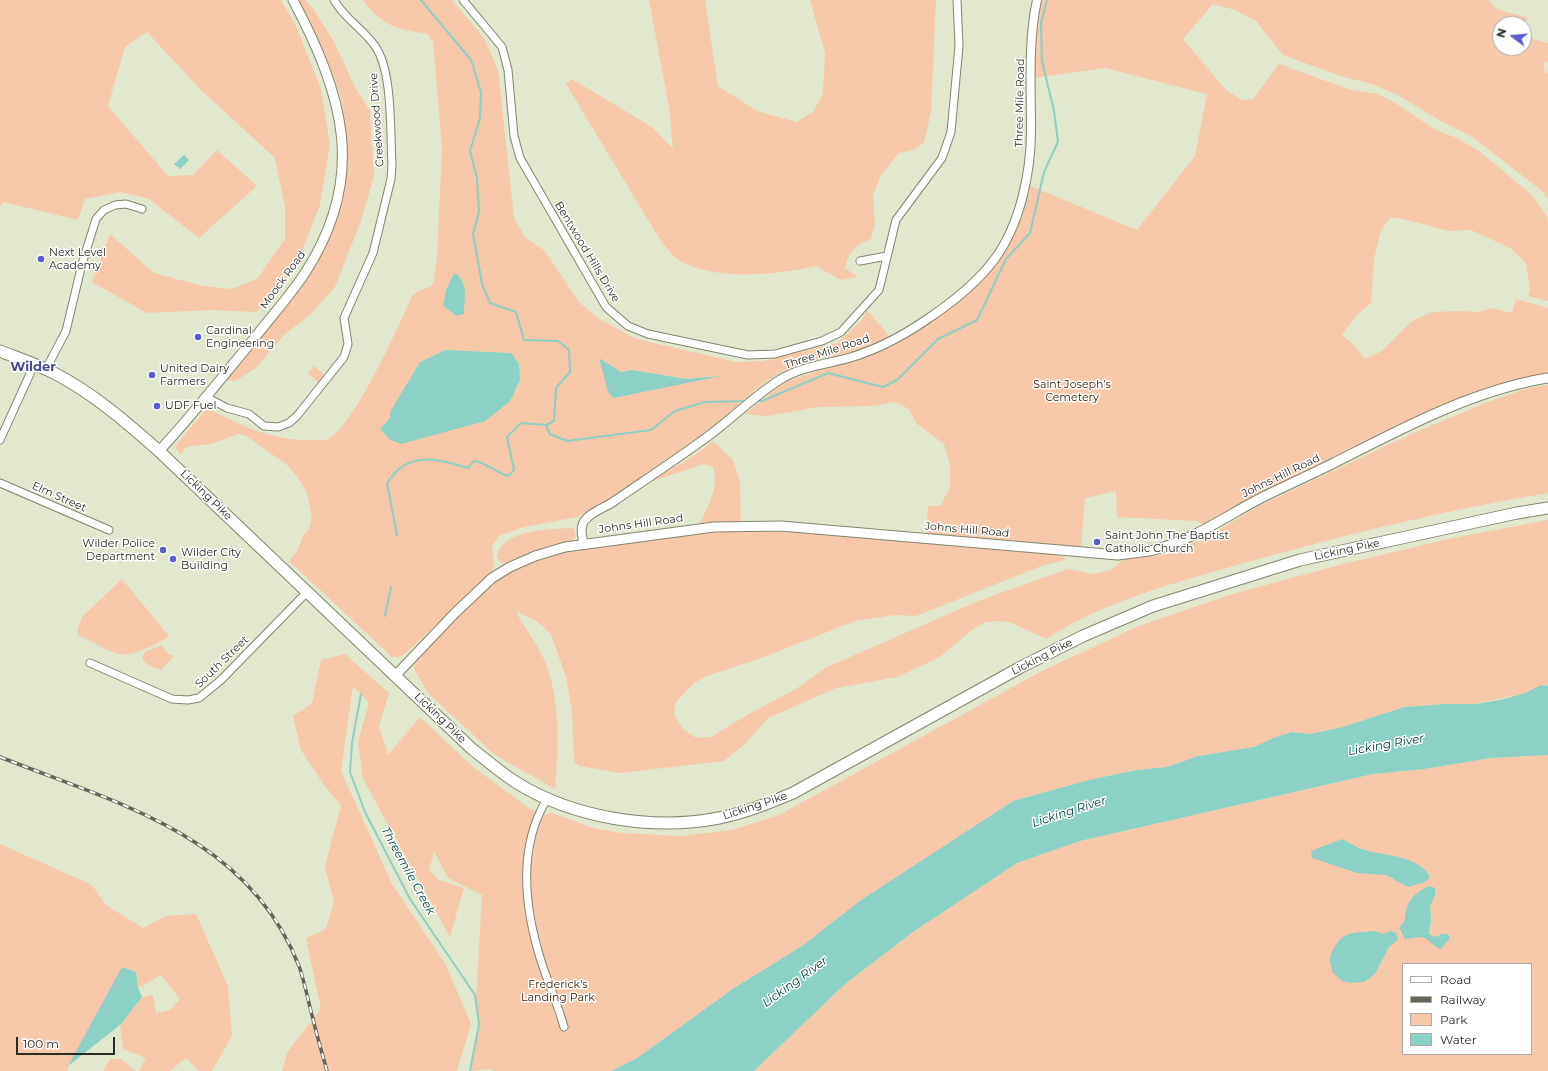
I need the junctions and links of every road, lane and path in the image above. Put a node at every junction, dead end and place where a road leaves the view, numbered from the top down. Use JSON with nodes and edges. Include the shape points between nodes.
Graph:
{"nodes":[{"id":1,"x":293,"y":0,"type":"edge"},
{"id":2,"x":334,"y":0,"type":"edge"},
{"id":3,"x":463,"y":0,"type":"edge"},
{"id":4,"x":957,"y":0,"type":"edge"},
{"id":5,"x":1037,"y":0,"type":"edge"},
{"id":6,"x":142,"y":209,"type":"dead end"},
{"id":7,"x":888,"y":256,"type":"junction"},
{"id":8,"x":860,"y":261,"type":"dead end"},
{"id":9,"x":0,"y":351,"type":"edge"},
{"id":10,"x":34,"y":365,"type":"junction"},
{"id":11,"x":46,"y":370,"type":"junction"},
{"id":12,"x":1548,"y":378,"type":"edge"},
{"id":13,"x":206,"y":397,"type":"junction"},
{"id":14,"x":0,"y":440,"type":"edge"},
{"id":15,"x":159,"y":451,"type":"junction"},
{"id":16,"x":0,"y":483,"type":"edge"},
{"id":17,"x":1548,"y":508,"type":"edge"},
{"id":18,"x":109,"y":530,"type":"dead end"},
{"id":19,"x":584,"y":545,"type":"junction"},
{"id":20,"x":307,"y":592,"type":"junction"},
{"id":21,"x":90,"y":663,"type":"dead end"},
{"id":22,"x":395,"y":676,"type":"junction"},
{"id":23,"x":547,"y":799,"type":"junction"},
{"id":24,"x":564,"y":1027,"type":"dead end"}],
"edges":[{"from":1,"to":13,"type":"main road","name":"Moock Road","via":[[322,58],[337,102],[342,132],[342,161],[337,200],[323,240],[305,273]]},
{"from":2,"to":13,"type":"street","name":"Creekwood Drive","via":[[375,46],[383,60],[392,164],[392,180],[373,253],[344,318],[348,344],[344,357],[297,416],[289,423],[278,427],[264,426],[249,414],[227,408]]},
{"from":3,"to":7,"type":"street","name":"Bentwood Hills Drive","via":[[502,47],[508,70],[514,136],[525,168],[606,307],[628,326],[648,334],[748,355],[775,354],[799,348],[833,336],[851,323],[879,290]]},
{"from":4,"to":7,"type":"street","name":"Bentwood Hills Drive","via":[[959,46],[951,132],[942,158],[896,220]]},
{"from":5,"to":19,"type":"street","name":"Three Mile Road","via":[[1032,23],[1031,130],[1027,173],[1016,216],[994,260],[981,275],[944,307],[902,334],[875,349],[794,373],[771,386],[702,441],[636,484],[612,503],[587,517],[581,528]]},
{"from":6,"to":11,"type":"street","via":[[126,204],[115,205],[104,210],[96,219],[85,251],[65,335]]},
{"from":7,"to":8,"type":"street"},
{"from":9,"to":10,"type":"main road","name":"Licking Pike"},
{"from":10,"to":11,"type":"main road","name":"Licking Pike"},
{"from":10,"to":14,"type":"street"},
{"from":11,"to":15,"type":"main road","name":"Licking Pike","via":[[74,384],[103,404]]},
{"from":12,"to":19,"type":"main road","name":"Johns Hill Road","via":[[1468,401],[1378,441],[1186,538],[1154,550],[1118,555],[781,526],[714,527]]},
{"from":13,"to":15,"type":"main road","name":"Moock Road"},
{"from":15,"to":20,"type":"main road","name":"Licking Pike"},
{"from":16,"to":18,"type":"street","name":"Elm Street"},
{"from":17,"to":23,"type":"main road","name":"Licking Pike","via":[[1300,560],[1153,606],[1083,636],[1021,667],[793,793],[738,814],[677,823],[633,821],[591,813]]},
{"from":19,"to":22,"type":"main road","name":"Johns Hill Road","via":[[566,546],[535,556],[492,578]]},
{"from":20,"to":21,"type":"street","name":"South Street","via":[[221,680],[199,698],[172,699]]},
{"from":20,"to":22,"type":"main road","name":"Licking Pike"},
{"from":22,"to":23,"type":"main road","name":"Licking Pike","via":[[476,752],[517,783]]},
{"from":23,"to":24,"type":"street","via":[[537,816],[530,840],[528,892],[533,930]]}]}
